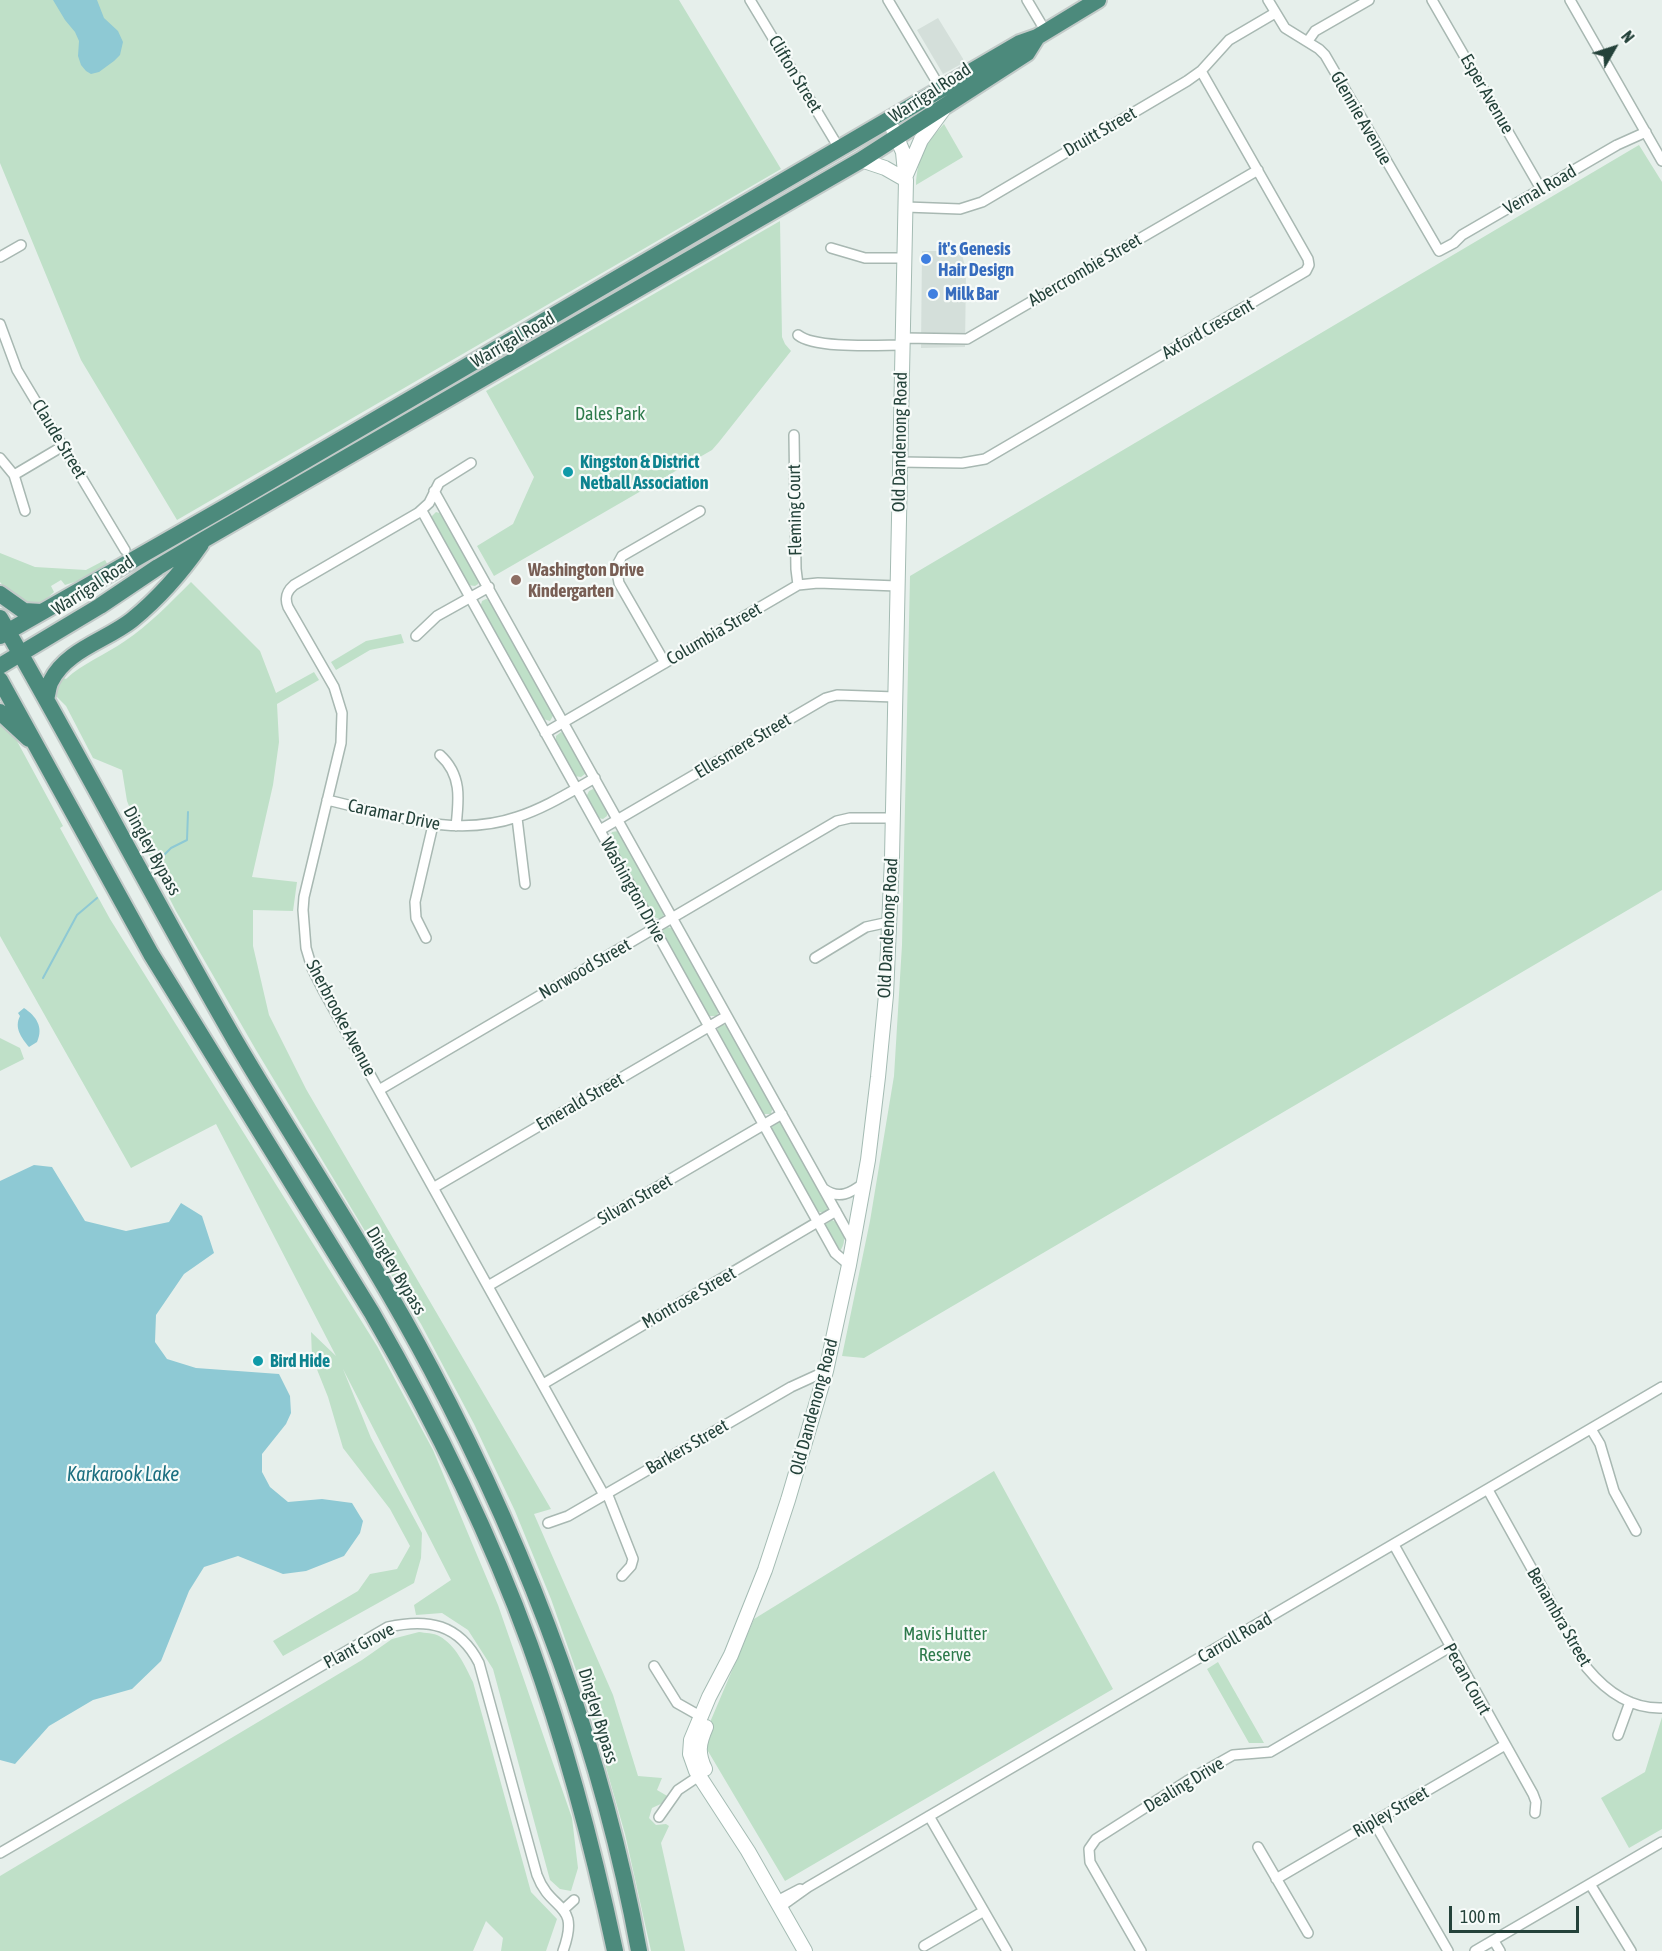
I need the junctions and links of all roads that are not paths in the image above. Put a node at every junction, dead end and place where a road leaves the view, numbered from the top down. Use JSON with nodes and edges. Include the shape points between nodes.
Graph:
{"nodes":[{"id":1,"x":750,"y":0,"type":"edge"},
{"id":2,"x":888,"y":0,"type":"edge"},
{"id":3,"x":1027,"y":0,"type":"edge"},
{"id":4,"x":1098,"y":0,"type":"edge"},
{"id":5,"x":1268,"y":0,"type":"edge"},
{"id":6,"x":1369,"y":0,"type":"edge"},
{"id":7,"x":1432,"y":0,"type":"edge"},
{"id":8,"x":1570,"y":0,"type":"edge"},
{"id":9,"x":1275,"y":13,"type":"junction"},
{"id":10,"x":1041,"y":35,"type":"junction"},
{"id":11,"x":1308,"y":42,"type":"junction"},
{"id":12,"x":1201,"y":71,"type":"junction"},
{"id":13,"x":941,"y":89,"type":"junction"},
{"id":14,"x":945,"y":106,"type":"junction"},
{"id":15,"x":888,"y":120,"type":"junction"},
{"id":16,"x":1644,"y":129,"type":"junction"},
{"id":17,"x":898,"y":138,"type":"junction"},
{"id":18,"x":839,"y":148,"type":"junction"},
{"id":19,"x":861,"y":160,"type":"junction"},
{"id":20,"x":1662,"y":161,"type":"edge"},
{"id":21,"x":1258,"y":170,"type":"junction"},
{"id":22,"x":906,"y":178,"type":"junction"},
{"id":23,"x":1541,"y":189,"type":"junction"},
{"id":24,"x":906,"y":207,"type":"junction"},
{"id":25,"x":21,"y":245,"type":"dead end"},
{"id":26,"x":831,"y":248,"type":"dead end"},
{"id":27,"x":1437,"y":249,"type":"joint"},
{"id":28,"x":0,"y":257,"type":"edge"},
{"id":29,"x":905,"y":258,"type":"junction"},
{"id":30,"x":0,"y":324,"type":"edge"},
{"id":31,"x":798,"y":335,"type":"dead end"},
{"id":32,"x":903,"y":342,"type":"junction"},
{"id":33,"x":794,"y":435,"type":"dead end"},
{"id":34,"x":63,"y":446,"type":"junction"},
{"id":35,"x":0,"y":458,"type":"edge"},
{"id":36,"x":900,"y":462,"type":"junction"},
{"id":37,"x":471,"y":463,"type":"dead end"},
{"id":38,"x":14,"y":475,"type":"junction"},
{"id":39,"x":434,"y":491,"type":"junction"},
{"id":40,"x":424,"y":509,"type":"junction"},
{"id":41,"x":25,"y":511,"type":"dead end"},
{"id":42,"x":700,"y":511,"type":"dead end"},
{"id":43,"x":205,"y":539,"type":"junction"},
{"id":44,"x":125,"y":550,"type":"dead end"},
{"id":45,"x":798,"y":585,"type":"junction"},
{"id":46,"x":897,"y":586,"type":"junction"},
{"id":47,"x":489,"y":587,"type":"junction"},
{"id":48,"x":0,"y":594,"type":"edge"},
{"id":49,"x":470,"y":598,"type":"junction"},
{"id":50,"x":41,"y":612,"type":"junction"},
{"id":51,"x":3,"y":628,"type":"edge"},
{"id":52,"x":416,"y":636,"type":"dead end"},
{"id":53,"x":21,"y":654,"type":"junction"},
{"id":54,"x":665,"y":663,"type":"junction"},
{"id":55,"x":0,"y":666,"type":"edge"},
{"id":56,"x":0,"y":680,"type":"edge"},
{"id":57,"x":895,"y":697,"type":"junction"},
{"id":58,"x":46,"y":699,"type":"junction"},
{"id":59,"x":0,"y":712,"type":"edge"},
{"id":60,"x":564,"y":722,"type":"junction"},
{"id":61,"x":545,"y":733,"type":"junction"},
{"id":62,"x":36,"y":746,"type":"junction"},
{"id":63,"x":440,"y":754,"type":"dead end"},
{"id":64,"x":595,"y":778,"type":"junction"},
{"id":65,"x":576,"y":789,"type":"junction"},
{"id":66,"x":327,"y":800,"type":"junction"},
{"id":67,"x":517,"y":818,"type":"junction"},
{"id":68,"x":892,"y":819,"type":"junction"},
{"id":69,"x":618,"y":820,"type":"junction"},
{"id":70,"x":433,"y":825,"type":"junction"},
{"id":71,"x":456,"y":826,"type":"junction"},
{"id":72,"x":600,"y":830,"type":"junction"},
{"id":73,"x":525,"y":884,"type":"dead end"},
{"id":74,"x":673,"y":917,"type":"junction"},
{"id":75,"x":889,"y":922,"type":"junction"},
{"id":76,"x":654,"y":928,"type":"junction"},
{"id":77,"x":426,"y":938,"type":"dead end"},
{"id":78,"x":814,"y":958,"type":"dead end"},
{"id":79,"x":727,"y":1016,"type":"junction"},
{"id":80,"x":709,"y":1026,"type":"junction"},
{"id":81,"x":379,"y":1090,"type":"junction"},
{"id":82,"x":782,"y":1113,"type":"junction"},
{"id":83,"x":763,"y":1124,"type":"junction"},
{"id":84,"x":864,"y":1183,"type":"junction"},
{"id":85,"x":822,"y":1187,"type":"junction"},
{"id":86,"x":433,"y":1188,"type":"junction"},
{"id":87,"x":836,"y":1211,"type":"junction"},
{"id":88,"x":818,"y":1222,"type":"junction"},
{"id":89,"x":853,"y":1242,"type":"junction"},
{"id":90,"x":849,"y":1265,"type":"junction"},
{"id":91,"x":488,"y":1286,"type":"junction"},
{"id":92,"x":826,"y":1371,"type":"junction"},
{"id":93,"x":543,"y":1384,"type":"junction"},
{"id":94,"x":1662,"y":1386,"type":"edge"},
{"id":95,"x":1592,"y":1429,"type":"junction"},
{"id":96,"x":1488,"y":1490,"type":"junction"},
{"id":97,"x":606,"y":1494,"type":"junction"},
{"id":98,"x":548,"y":1523,"type":"dead end"},
{"id":99,"x":1636,"y":1531,"type":"dead end"},
{"id":100,"x":1394,"y":1545,"type":"junction"},
{"id":101,"x":622,"y":1576,"type":"dead end"},
{"id":102,"x":1450,"y":1647,"type":"junction"},
{"id":103,"x":654,"y":1666,"type":"dead end"},
{"id":104,"x":1630,"y":1702,"type":"junction"},
{"id":105,"x":1662,"y":1708,"type":"edge"},
{"id":106,"x":704,"y":1718,"type":"junction"},
{"id":107,"x":1618,"y":1735,"type":"dead end"},
{"id":108,"x":1505,"y":1745,"type":"junction"},
{"id":109,"x":703,"y":1774,"type":"junction"},
{"id":110,"x":1535,"y":1813,"type":"dead end"},
{"id":111,"x":929,"y":1816,"type":"junction"},
{"id":112,"x":659,"y":1817,"type":"dead end"},
{"id":113,"x":1374,"y":1822,"type":"junction"},
{"id":114,"x":1662,"y":1842,"type":"edge"},
{"id":115,"x":1258,"y":1847,"type":"dead end"},
{"id":116,"x":0,"y":1853,"type":"edge"},
{"id":117,"x":1276,"y":1879,"type":"junction"},
{"id":118,"x":1590,"y":1884,"type":"junction"},
{"id":119,"x":574,"y":1900,"type":"dead end"},
{"id":120,"x":778,"y":1904,"type":"junction"},
{"id":121,"x":563,"y":1910,"type":"junction"},
{"id":122,"x":984,"y":1911,"type":"junction"},
{"id":123,"x":1308,"y":1933,"type":"dead end"},
{"id":124,"x":1494,"y":1941,"type":"junction"},
{"id":125,"x":924,"y":1946,"type":"dead end"},
{"id":126,"x":563,"y":1951,"type":"edge"},
{"id":127,"x":615,"y":1951,"type":"edge"},
{"id":128,"x":639,"y":1951,"type":"edge"},
{"id":129,"x":805,"y":1951,"type":"edge"},
{"id":130,"x":1007,"y":1951,"type":"edge"},
{"id":131,"x":1141,"y":1951,"type":"edge"},
{"id":132,"x":1448,"y":1951,"type":"edge"},
{"id":133,"x":1475,"y":1951,"type":"edge"},
{"id":134,"x":1500,"y":1951,"type":"edge"},
{"id":135,"x":1631,"y":1951,"type":"edge"}],
"edges":[{"from":1,"to":18,"type":"street","name":"Clifton Street"},
{"from":2,"to":13,"type":"street"},
{"from":3,"to":10,"type":"street"},
{"from":4,"to":10,"type":"highway","name":"Warrigal Road"},
{"from":5,"to":9,"type":"street","name":"Glennie Avenue"},
{"from":6,"to":11,"type":"street","via":[[1315,32]]},
{"from":7,"to":23,"type":"street","name":"Esper Avenue"},
{"from":8,"to":16,"type":"street"},
{"from":9,"to":11,"type":"street","name":"Glennie Avenue","via":[[1285,28]]},
{"from":9,"to":12,"type":"street","name":"Druitt Street","via":[[1229,40]]},
{"from":10,"to":13,"type":"highway","name":"Warrigal Road"},
{"from":10,"to":14,"type":"highway","name":"Warrigal Road","via":[[1027,53]]},
{"from":11,"to":27,"type":"street","name":"Glennie Avenue","via":[[1325,55]]},
{"from":12,"to":21,"type":"street","name":"Axford Crescent"},
{"from":12,"to":24,"type":"street","name":"Druitt Street","via":[[975,205],[960,209]]},
{"from":13,"to":15,"type":"highway","name":"Warrigal Road"},
{"from":14,"to":17,"type":"highway","name":"Warrigal Road"},
{"from":14,"to":22,"type":"main road","via":[[924,135]]},
{"from":15,"to":17,"type":"main road","name":"Old Dandenong Road"},
{"from":15,"to":18,"type":"highway","name":"Warrigal Road"},
{"from":16,"to":20,"type":"street"},
{"from":16,"to":23,"type":"street","name":"Vernal Road"},
{"from":17,"to":19,"type":"highway","name":"Warrigal Road"},
{"from":17,"to":22,"type":"main road","name":"Old Dandenong Road"},
{"from":18,"to":50,"type":"highway","name":"Warrigal Road"},
{"from":19,"to":22,"type":"main road"},
{"from":19,"to":43,"type":"highway","name":"Warrigal Road"},
{"from":21,"to":32,"type":"street","name":"Abercrombie Street","via":[[967,339]]},
{"from":21,"to":36,"type":"street","name":"Axford Crescent","via":[[1308,259],[1308,268],[1303,273],[985,459],[962,463]]},
{"from":22,"to":24,"type":"main road","name":"Old Dandenong Road"},
{"from":23,"to":27,"type":"street","name":"Vernal Road"},
{"from":24,"to":29,"type":"main road","name":"Old Dandenong Road"},
{"from":25,"to":28,"type":"street"},
{"from":26,"to":29,"type":"street","via":[[865,258]]},
{"from":29,"to":32,"type":"main road","name":"Old Dandenong Road"},
{"from":30,"to":34,"type":"street","name":"Claude Street","via":[[17,370]]},
{"from":31,"to":32,"type":"street","name":"Abercrombie Street","via":[[822,343]]},
{"from":32,"to":36,"type":"main road","name":"Old Dandenong Road"},
{"from":33,"to":45,"type":"street","name":"Fleming Court"},
{"from":34,"to":38,"type":"street"},
{"from":34,"to":44,"type":"street","name":"Claude Street"},
{"from":35,"to":38,"type":"street"},
{"from":36,"to":46,"type":"main road","name":"Old Dandenong Road"},
{"from":37,"to":39,"type":"street","via":[[440,481]]},
{"from":38,"to":41,"type":"street"},
{"from":39,"to":40,"type":"street"},
{"from":39,"to":47,"type":"street","name":"Washington Drive"},
{"from":40,"to":49,"type":"street","name":"Washington Drive"},
{"from":40,"to":66,"type":"street","name":"Sherbrooke Avenue","via":[[288,591],[288,606],[340,703],[342,733]]},
{"from":42,"to":54,"type":"street","via":[[622,556],[616,567],[619,583]]},
{"from":43,"to":53,"type":"highway","name":"Warrigal Road"},
{"from":43,"to":58,"type":"highway","via":[[183,571],[152,602],[68,661],[51,681]]},
{"from":45,"to":46,"type":"street","name":"Columbia Street"},
{"from":45,"to":54,"type":"street","name":"Columbia Street"},
{"from":46,"to":57,"type":"main road","name":"Old Dandenong Road"},
{"from":47,"to":49,"type":"street"},
{"from":47,"to":60,"type":"street","name":"Washington Drive"},
{"from":48,"to":50,"type":"highway","via":[[24,611]]},
{"from":49,"to":52,"type":"street","via":[[430,621]]},
{"from":49,"to":61,"type":"street","name":"Washington Drive"},
{"from":50,"to":51,"type":"highway","name":"Warrigal Road"},
{"from":51,"to":53,"type":"highway","name":"Dingley Bypass"},
{"from":53,"to":55,"type":"highway","name":"Warrigal Road"},
{"from":53,"to":58,"type":"highway","name":"Dingley Bypass"},
{"from":54,"to":60,"type":"street","name":"Columbia Street"},
{"from":56,"to":62,"type":"highway"},
{"from":57,"to":68,"type":"main road","name":"Old Dandenong Road"},
{"from":57,"to":69,"type":"street","name":"Ellesmere Street","via":[[826,698]]},
{"from":58,"to":128,"type":"highway","name":"Dingley Bypass","via":[[206,990],[404,1321],[469,1445],[540,1605],[575,1705]]},
{"from":59,"to":62,"type":"highway"},
{"from":60,"to":61,"type":"street","name":"Columbia Street"},
{"from":60,"to":64,"type":"street","name":"Washington Drive"},
{"from":61,"to":65,"type":"street","name":"Washington Drive"},
{"from":62,"to":127,"type":"highway","via":[[151,954],[372,1313],[447,1452],[496,1560],[550,1702],[594,1856]]},
{"from":63,"to":71,"type":"street","via":[[450,764],[458,782]]},
{"from":64,"to":65,"type":"street","name":"Caramar Drive"},
{"from":64,"to":69,"type":"street","name":"Washington Drive"},
{"from":65,"to":67,"type":"street","name":"Caramar Drive"},
{"from":65,"to":72,"type":"street","name":"Washington Drive"},
{"from":66,"to":70,"type":"street","name":"Caramar Drive"},
{"from":66,"to":81,"type":"street","name":"Sherbrooke Avenue","via":[[304,897],[306,948],[320,984]]},
{"from":67,"to":71,"type":"street","name":"Caramar Drive"},
{"from":67,"to":73,"type":"street"},
{"from":68,"to":74,"type":"street","name":"Norwood Street","via":[[837,821]]},
{"from":68,"to":75,"type":"main road","name":"Old Dandenong Road"},
{"from":69,"to":72,"type":"street","name":"Ellesmere Street"},
{"from":69,"to":74,"type":"street","name":"Washington Drive"},
{"from":70,"to":71,"type":"street","name":"Caramar Drive"},
{"from":70,"to":77,"type":"street","via":[[415,902],[416,918]]},
{"from":72,"to":76,"type":"street","name":"Washington Drive"},
{"from":74,"to":76,"type":"street","name":"Norwood Street"},
{"from":74,"to":79,"type":"street","name":"Washington Drive"},
{"from":75,"to":78,"type":"street","via":[[872,924]]},
{"from":75,"to":84,"type":"main road","name":"Old Dandenong Road","via":[[886,995]]},
{"from":76,"to":80,"type":"street","name":"Washington Drive"},
{"from":76,"to":81,"type":"street","name":"Norwood Street"},
{"from":79,"to":80,"type":"street","name":"Emerald Street"},
{"from":79,"to":82,"type":"street","name":"Washington Drive"},
{"from":80,"to":83,"type":"street","name":"Washington Drive"},
{"from":80,"to":86,"type":"street","name":"Emerald Street"},
{"from":81,"to":86,"type":"street","name":"Sherbrooke Avenue"},
{"from":82,"to":83,"type":"street","name":"Silvan Street"},
{"from":82,"to":85,"type":"street","name":"Washington Drive"},
{"from":83,"to":88,"type":"street","name":"Washington Drive"},
{"from":83,"to":91,"type":"street","name":"Silvan Street"},
{"from":84,"to":85,"type":"street","via":[[840,1195]]},
{"from":84,"to":89,"type":"main road","name":"Old Dandenong Road"},
{"from":85,"to":87,"type":"street","name":"Washington Drive"},
{"from":86,"to":91,"type":"street","name":"Sherbrooke Avenue"},
{"from":87,"to":88,"type":"street","name":"Montrose Street"},
{"from":87,"to":89,"type":"street","name":"Washington Drive"},
{"from":88,"to":90,"type":"street","name":"Washington Drive","via":[[835,1253]]},
{"from":88,"to":93,"type":"street","name":"Montrose Street"},
{"from":89,"to":90,"type":"main road","name":"Old Dandenong Road"},
{"from":90,"to":92,"type":"main road","name":"Old Dandenong Road"},
{"from":91,"to":93,"type":"street","name":"Sherbrooke Avenue"},
{"from":92,"to":97,"type":"street","name":"Barkers Street","via":[[781,1392]]},
{"from":92,"to":106,"type":"main road","name":"Old Dandenong Road","via":[[765,1570]]},
{"from":93,"to":97,"type":"street","name":"Sherbrooke Avenue"},
{"from":94,"to":95,"type":"street","name":"Carroll Road"},
{"from":95,"to":96,"type":"street","name":"Carroll Road"},
{"from":95,"to":99,"type":"street","via":[[1614,1491]]},
{"from":96,"to":100,"type":"street","name":"Carroll Road"},
{"from":96,"to":104,"type":"street","name":"Benambra Street","via":[[1587,1668],[1608,1690]]},
{"from":97,"to":98,"type":"street","name":"Barkers Street"},
{"from":97,"to":101,"type":"street","name":"Sherbrooke Avenue","via":[[633,1559]]},
{"from":100,"to":102,"type":"street","name":"Pecan Court"},
{"from":100,"to":111,"type":"street","name":"Carroll Road"},
{"from":102,"to":108,"type":"street","name":"Pecan Court"},
{"from":102,"to":131,"type":"street","name":"Dealing Drive","via":[[1270,1752],[1233,1755],[1096,1839],[1089,1849],[1090,1862]]},
{"from":103,"to":106,"type":"street","via":[[677,1703]]},
{"from":104,"to":105,"type":"street","name":"Benambra Street"},
{"from":104,"to":107,"type":"street"},
{"from":106,"to":109,"type":"main road","name":"Old Dandenong Road","via":[[694,1746]]},
{"from":108,"to":110,"type":"street","name":"Pecan Court","via":[[1536,1802]]},
{"from":108,"to":113,"type":"street","name":"Ripley Street"},
{"from":109,"to":112,"type":"street","via":[[677,1791]]},
{"from":109,"to":120,"type":"main road","name":"Old Dandenong Road","via":[[731,1813]]},
{"from":111,"to":120,"type":"street","name":"Carroll Road"},
{"from":111,"to":122,"type":"street"},
{"from":113,"to":117,"type":"street","name":"Ripley Street"},
{"from":113,"to":132,"type":"street"},
{"from":114,"to":118,"type":"street"},
{"from":115,"to":117,"type":"street"},
{"from":116,"to":121,"type":"street","name":"Plant Grove","via":[[388,1627],[409,1622],[430,1624],[458,1636],[479,1663],[537,1875],[544,1890]]},
{"from":117,"to":123,"type":"street"},
{"from":118,"to":124,"type":"street"},
{"from":118,"to":135,"type":"street"},
{"from":119,"to":121,"type":"street"},
{"from":120,"to":129,"type":"main road","name":"Old Dandenong Road"},
{"from":121,"to":126,"type":"street","via":[[570,1924]]},
{"from":122,"to":125,"type":"street"},
{"from":122,"to":130,"type":"street"},
{"from":124,"to":133,"type":"street"},
{"from":124,"to":134,"type":"street"}]}
